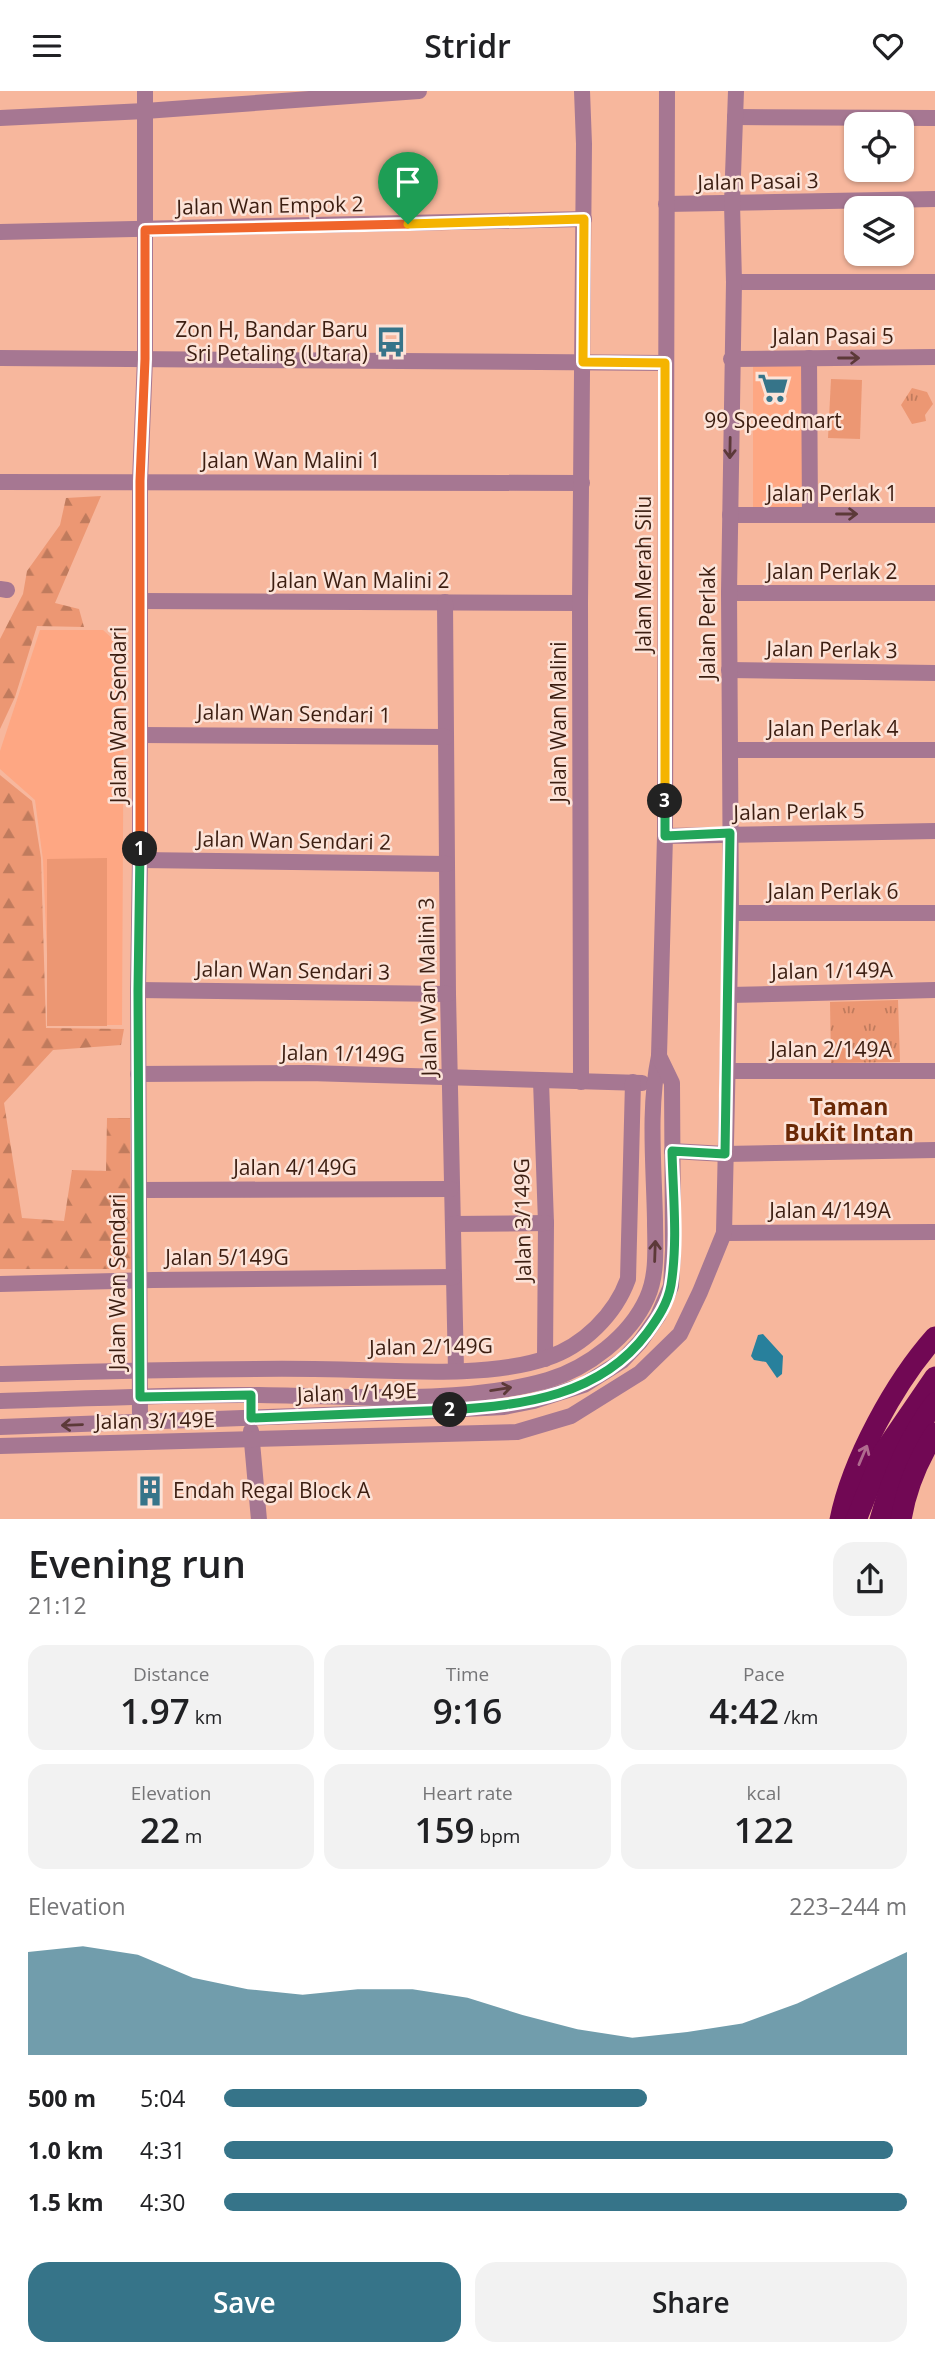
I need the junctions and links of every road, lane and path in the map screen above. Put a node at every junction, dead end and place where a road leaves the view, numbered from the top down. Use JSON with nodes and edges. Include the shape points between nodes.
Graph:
{"nodes":[{"id":1,"x":145,"y":91,"type":"edge"},
{"id":2,"x":419,"y":91,"type":"edge"},
{"id":3,"x":582,"y":91,"type":"edge"},
{"id":4,"x":667,"y":91,"type":"edge"},
{"id":5,"x":736,"y":91,"type":"edge"},
{"id":6,"x":145,"y":111,"type":"junction"},
{"id":7,"x":735,"y":117,"type":"junction"},
{"id":8,"x":0,"y":118,"type":"edge"},
{"id":9,"x":935,"y":118,"type":"edge"},
{"id":10,"x":935,"y":199,"type":"edge"},
{"id":11,"x":732,"y":203,"type":"junction"},
{"id":12,"x":666,"y":204,"type":"junction"},
{"id":13,"x":584,"y":219,"type":"junction"},
{"id":14,"x":145,"y":230,"type":"junction"},
{"id":15,"x":0,"y":232,"type":"edge"},
{"id":16,"x":734,"y":282,"type":"junction"},
{"id":17,"x":935,"y":282,"type":"edge"},
{"id":18,"x":935,"y":357,"type":"edge"},
{"id":19,"x":0,"y":358,"type":"edge"},
{"id":20,"x":809,"y":358,"type":"junction"},
{"id":21,"x":145,"y":359,"type":"junction"},
{"id":22,"x":731,"y":359,"type":"junction"},
{"id":23,"x":583,"y":362,"type":"junction"},
{"id":24,"x":665,"y":363,"type":"junction"},
{"id":25,"x":140,"y":481,"type":"junction"},
{"id":26,"x":0,"y":482,"type":"edge"},
{"id":27,"x":582,"y":483,"type":"junction"},
{"id":28,"x":810,"y":514,"type":"junction"},
{"id":29,"x":730,"y":515,"type":"junction"},
{"id":30,"x":935,"y":515,"type":"edge"},
{"id":31,"x":729,"y":593,"type":"junction"},
{"id":32,"x":935,"y":593,"type":"edge"},
{"id":33,"x":140,"y":601,"type":"junction"},
{"id":34,"x":446,"y":602,"type":"junction"},
{"id":35,"x":580,"y":603,"type":"junction"},
{"id":36,"x":729,"y":670,"type":"junction"},
{"id":37,"x":935,"y":673,"type":"edge"},
{"id":38,"x":141,"y":734,"type":"junction"},
{"id":39,"x":446,"y":737,"type":"junction"},
{"id":40,"x":730,"y":750,"type":"junction"},
{"id":41,"x":935,"y":750,"type":"edge"},
{"id":42,"x":935,"y":831,"type":"edge"},
{"id":43,"x":730,"y":833,"type":"junction"},
{"id":44,"x":665,"y":836,"type":"junction"},
{"id":45,"x":140,"y":860,"type":"junction"},
{"id":46,"x":447,"y":864,"type":"junction"},
{"id":47,"x":730,"y":913,"type":"junction"},
{"id":48,"x":935,"y":913,"type":"edge"},
{"id":49,"x":138,"y":990,"type":"junction"},
{"id":50,"x":935,"y":990,"type":"edge"},
{"id":51,"x":448,"y":993,"type":"junction"},
{"id":52,"x":729,"y":995,"type":"junction"},
{"id":53,"x":659,"y":1056,"type":"junction"},
{"id":54,"x":728,"y":1071,"type":"junction"},
{"id":55,"x":935,"y":1071,"type":"edge"},
{"id":56,"x":138,"y":1073,"type":"junction"},
{"id":57,"x":451,"y":1078,"type":"junction"},
{"id":58,"x":541,"y":1081,"type":"junction"},
{"id":59,"x":581,"y":1081,"type":"junction"},
{"id":60,"x":633,"y":1082,"type":"junction"},
{"id":61,"x":654,"y":1083,"type":"junction"},
{"id":62,"x":672,"y":1083,"type":"junction"},
{"id":63,"x":935,"y":1150,"type":"edge"},
{"id":64,"x":672,"y":1151,"type":"junction"},
{"id":65,"x":725,"y":1154,"type":"junction"},
{"id":66,"x":451,"y":1189,"type":"junction"},
{"id":67,"x":139,"y":1190,"type":"junction"},
{"id":68,"x":546,"y":1223,"type":"junction"},
{"id":69,"x":453,"y":1224,"type":"junction"},
{"id":70,"x":935,"y":1232,"type":"edge"},
{"id":71,"x":724,"y":1233,"type":"junction"},
{"id":72,"x":454,"y":1277,"type":"junction"},
{"id":73,"x":139,"y":1280,"type":"junction"},
{"id":74,"x":0,"y":1284,"type":"edge"},
{"id":75,"x":935,"y":1337,"type":"edge"},
{"id":76,"x":545,"y":1359,"type":"junction"},
{"id":77,"x":140,"y":1370,"type":"junction"},
{"id":78,"x":456,"y":1371,"type":"junction"},
{"id":79,"x":0,"y":1374,"type":"edge"},
{"id":80,"x":935,"y":1377,"type":"edge"},
{"id":81,"x":251,"y":1395,"type":"junction"},
{"id":82,"x":140,"y":1397,"type":"junction"},
{"id":83,"x":0,"y":1401,"type":"edge"},
{"id":84,"x":935,"y":1403,"type":"edge"},
{"id":85,"x":251,"y":1418,"type":"junction"},
{"id":86,"x":140,"y":1422,"type":"junction"},
{"id":87,"x":0,"y":1427,"type":"edge"},
{"id":88,"x":935,"y":1433,"type":"edge"},
{"id":89,"x":252,"y":1439,"type":"junction"},
{"id":90,"x":0,"y":1446,"type":"edge"},
{"id":91,"x":259,"y":1519,"type":"edge"},
{"id":92,"x":840,"y":1519,"type":"edge"},
{"id":93,"x":856,"y":1519,"type":"edge"},
{"id":94,"x":880,"y":1519,"type":"edge"},
{"id":95,"x":901,"y":1519,"type":"edge"}],
"edges":[{"from":1,"to":6,"type":"street","name":"Jalan Wan Sendari"},
{"from":2,"to":6,"type":"street"},
{"from":3,"to":13,"type":"street","name":"Jalan Wan Malini"},
{"from":4,"to":12,"type":"street","name":"Jalan Merah Silu"},
{"from":5,"to":7,"type":"street","name":"Jalan Perlak"},
{"from":6,"to":8,"type":"street"},
{"from":6,"to":14,"type":"street","name":"Jalan Wan Sendari"},
{"from":7,"to":9,"type":"street"},
{"from":7,"to":11,"type":"street","name":"Jalan Perlak"},
{"from":10,"to":11,"type":"street","name":"Jalan Pasai 3"},
{"from":11,"to":12,"type":"street","name":"Jalan Pasai 3"},
{"from":11,"to":16,"type":"street","name":"Jalan Perlak"},
{"from":12,"to":24,"type":"street","name":"Jalan Merah Silu"},
{"from":13,"to":14,"type":"street","name":"Jalan Wan Empok 2"},
{"from":13,"to":23,"type":"street","name":"Jalan Wan Malini"},
{"from":14,"to":15,"type":"street","name":"Jalan Wan Empok 2"},
{"from":14,"to":21,"type":"street","name":"Jalan Wan Sendari"},
{"from":16,"to":17,"type":"street"},
{"from":16,"to":22,"type":"street","name":"Jalan Perlak"},
{"from":20,"to":18,"type":"street","name":"Jalan Pasai 5","one_way":true},
{"from":19,"to":21,"type":"street"},
{"from":20,"to":22,"type":"street","name":"Jalan Pasai 5"},
{"from":20,"to":28,"type":"street"},
{"from":21,"to":23,"type":"street"},
{"from":21,"to":25,"type":"street","name":"Jalan Wan Sendari"},
{"from":22,"to":29,"type":"street","name":"Jalan Perlak","one_way":true},
{"from":23,"to":24,"type":"street"},
{"from":23,"to":27,"type":"street","name":"Jalan Wan Malini"},
{"from":24,"to":44,"type":"street","name":"Jalan Merah Silu"},
{"from":25,"to":26,"type":"street","name":"Jalan Wan Malini 1"},
{"from":25,"to":27,"type":"street","name":"Jalan Wan Malini 1"},
{"from":25,"to":33,"type":"street","name":"Jalan Wan Sendari"},
{"from":27,"to":35,"type":"street","name":"Jalan Wan Malini"},
{"from":28,"to":29,"type":"street","name":"Jalan Perlak 1"},
{"from":28,"to":30,"type":"street","name":"Jalan Perlak 1","one_way":true},
{"from":29,"to":31,"type":"street","name":"Jalan Perlak"},
{"from":31,"to":32,"type":"street","name":"Jalan Perlak 2"},
{"from":31,"to":36,"type":"street","name":"Jalan Perlak"},
{"from":33,"to":34,"type":"street","name":"Jalan Wan Malini 2"},
{"from":33,"to":38,"type":"street","name":"Jalan Wan Sendari"},
{"from":34,"to":35,"type":"street","name":"Jalan Wan Malini 2"},
{"from":34,"to":39,"type":"street","name":"Jalan Wan Malini 3"},
{"from":35,"to":59,"type":"street","name":"Jalan Wan Malini"},
{"from":36,"to":37,"type":"street","name":"Jalan Perlak 3"},
{"from":36,"to":40,"type":"street","name":"Jalan Perlak"},
{"from":38,"to":39,"type":"street","name":"Jalan Wan Sendari 1"},
{"from":38,"to":45,"type":"street","name":"Jalan Wan Sendari"},
{"from":39,"to":46,"type":"street","name":"Jalan Wan Malini 3"},
{"from":40,"to":41,"type":"street","name":"Jalan Perlak 4"},
{"from":40,"to":43,"type":"street","name":"Jalan Perlak"},
{"from":42,"to":43,"type":"street","name":"Jalan Perlak 5"},
{"from":43,"to":44,"type":"street","name":"Jalan Perlak 5"},
{"from":43,"to":47,"type":"street","name":"Jalan Perlak"},
{"from":44,"to":53,"type":"street","name":"Jalan Merah Silu"},
{"from":45,"to":46,"type":"street","name":"Jalan Wan Sendari 2"},
{"from":45,"to":49,"type":"street","name":"Jalan Wan Sendari"},
{"from":46,"to":51,"type":"street","name":"Jalan Wan Malini 3"},
{"from":47,"to":48,"type":"street","name":"Jalan Perlak 6"},
{"from":47,"to":52,"type":"street","name":"Jalan Perlak"},
{"from":49,"to":51,"type":"street","name":"Jalan Wan Sendari 3"},
{"from":49,"to":56,"type":"street","name":"Jalan Wan Sendari"},
{"from":50,"to":52,"type":"street","name":"Jalan 1/149A"},
{"from":51,"to":57,"type":"street","name":"Jalan Wan Malini 3"},
{"from":52,"to":54,"type":"street","name":"Jalan Perlak"},
{"from":53,"to":61,"type":"street","name":"Jalan Merah Silu"},
{"from":53,"to":62,"type":"street","name":"Jalan Merah Silu"},
{"from":54,"to":55,"type":"street","name":"Jalan 2/149A"},
{"from":54,"to":65,"type":"street","name":"Jalan Perlak"},
{"from":56,"to":57,"type":"street","name":"Jalan 1/149G"},
{"from":56,"to":67,"type":"street","name":"Jalan Wan Sendari"},
{"from":57,"to":58,"type":"street","name":"Jalan 1/149G"},
{"from":57,"to":66,"type":"street","name":"Jalan Wan Malini 3"},
{"from":58,"to":59,"type":"street","name":"Jalan 1/149G"},
{"from":58,"to":68,"type":"street","name":"Jalan 3/149G"},
{"from":59,"to":60,"type":"street","name":"Jalan 1/149G"},
{"from":60,"to":61,"type":"street","name":"Jalan 1/149G"},
{"from":60,"to":76,"type":"street","name":"Jalan 2/149G","via":[[628,1279],[603,1321],[572,1346]]},
{"from":61,"to":62,"type":"street","name":"Jalan 1/149G"},
{"from":81,"to":61,"type":"street","name":"Jalan 1/149E","one_way":true,"via":[[409,1396],[492,1391],[550,1379],[601,1353],[635,1316],[653,1280]]},
{"from":62,"to":64,"type":"street","name":"Jalan 1/149E"},
{"from":63,"to":65,"type":"street"},
{"from":64,"to":65,"type":"street"},
{"from":64,"to":85,"type":"street","name":"Jalan 1/149E","via":[[673,1250],[666,1302],[640,1342],[600,1375],[566,1392],[504,1407]]},
{"from":65,"to":71,"type":"street","name":"Jalan 3/149E"},
{"from":66,"to":67,"type":"street","name":"Jalan 4/149G"},
{"from":66,"to":69,"type":"street","name":"Jalan Wan Malini 3"},
{"from":67,"to":73,"type":"street","name":"Jalan Wan Sendari"},
{"from":68,"to":69,"type":"street"},
{"from":68,"to":76,"type":"street","name":"Jalan 3/149G"},
{"from":69,"to":72,"type":"street","name":"Jalan Wan Malini 3"},
{"from":70,"to":71,"type":"street","name":"Jalan 4/149A"},
{"from":71,"to":89,"type":"street","name":"Jalan 3/149E","via":[[680,1334],[640,1373],[571,1416],[517,1432]]},
{"from":72,"to":73,"type":"street","name":"Jalan 5/149G"},
{"from":72,"to":78,"type":"street","name":"Jalan Wan Malini 3"},
{"from":73,"to":74,"type":"street","name":"Jalan 5/149G"},
{"from":73,"to":77,"type":"street","name":"Jalan Wan Sendari"},
{"from":92,"to":75,"type":"highway","one_way":true,"via":[[856,1471],[886,1407]]},
{"from":76,"to":78,"type":"street","name":"Jalan 2/149G"},
{"from":77,"to":78,"type":"street","name":"Jalan 2/149G"},
{"from":77,"to":79,"type":"street","name":"Jalan 2/149G"},
{"from":77,"to":82,"type":"street","name":"Jalan Wan Sendari"},
{"from":80,"to":93,"type":"highway","via":[[883,1453]]},
{"from":81,"to":82,"type":"street","name":"Jalan 1/149E"},
{"from":81,"to":85,"type":"street"},
{"from":82,"to":83,"type":"street","name":"Jalan 1/149E"},
{"from":82,"to":86,"type":"street","name":"Jalan Wan Sendari"},
{"from":84,"to":94,"type":"highway","via":[[890,1482]]},
{"from":85,"to":86,"type":"street","name":"Jalan 1/149E"},
{"from":85,"to":89,"type":"street"},
{"from":86,"to":87,"type":"street","name":"Jalan 1/149E","one_way":true},
{"from":88,"to":95,"type":"highway","via":[[913,1473]]},
{"from":89,"to":90,"type":"street","name":"Jalan 3/149E"},
{"from":89,"to":91,"type":"street"}]}
